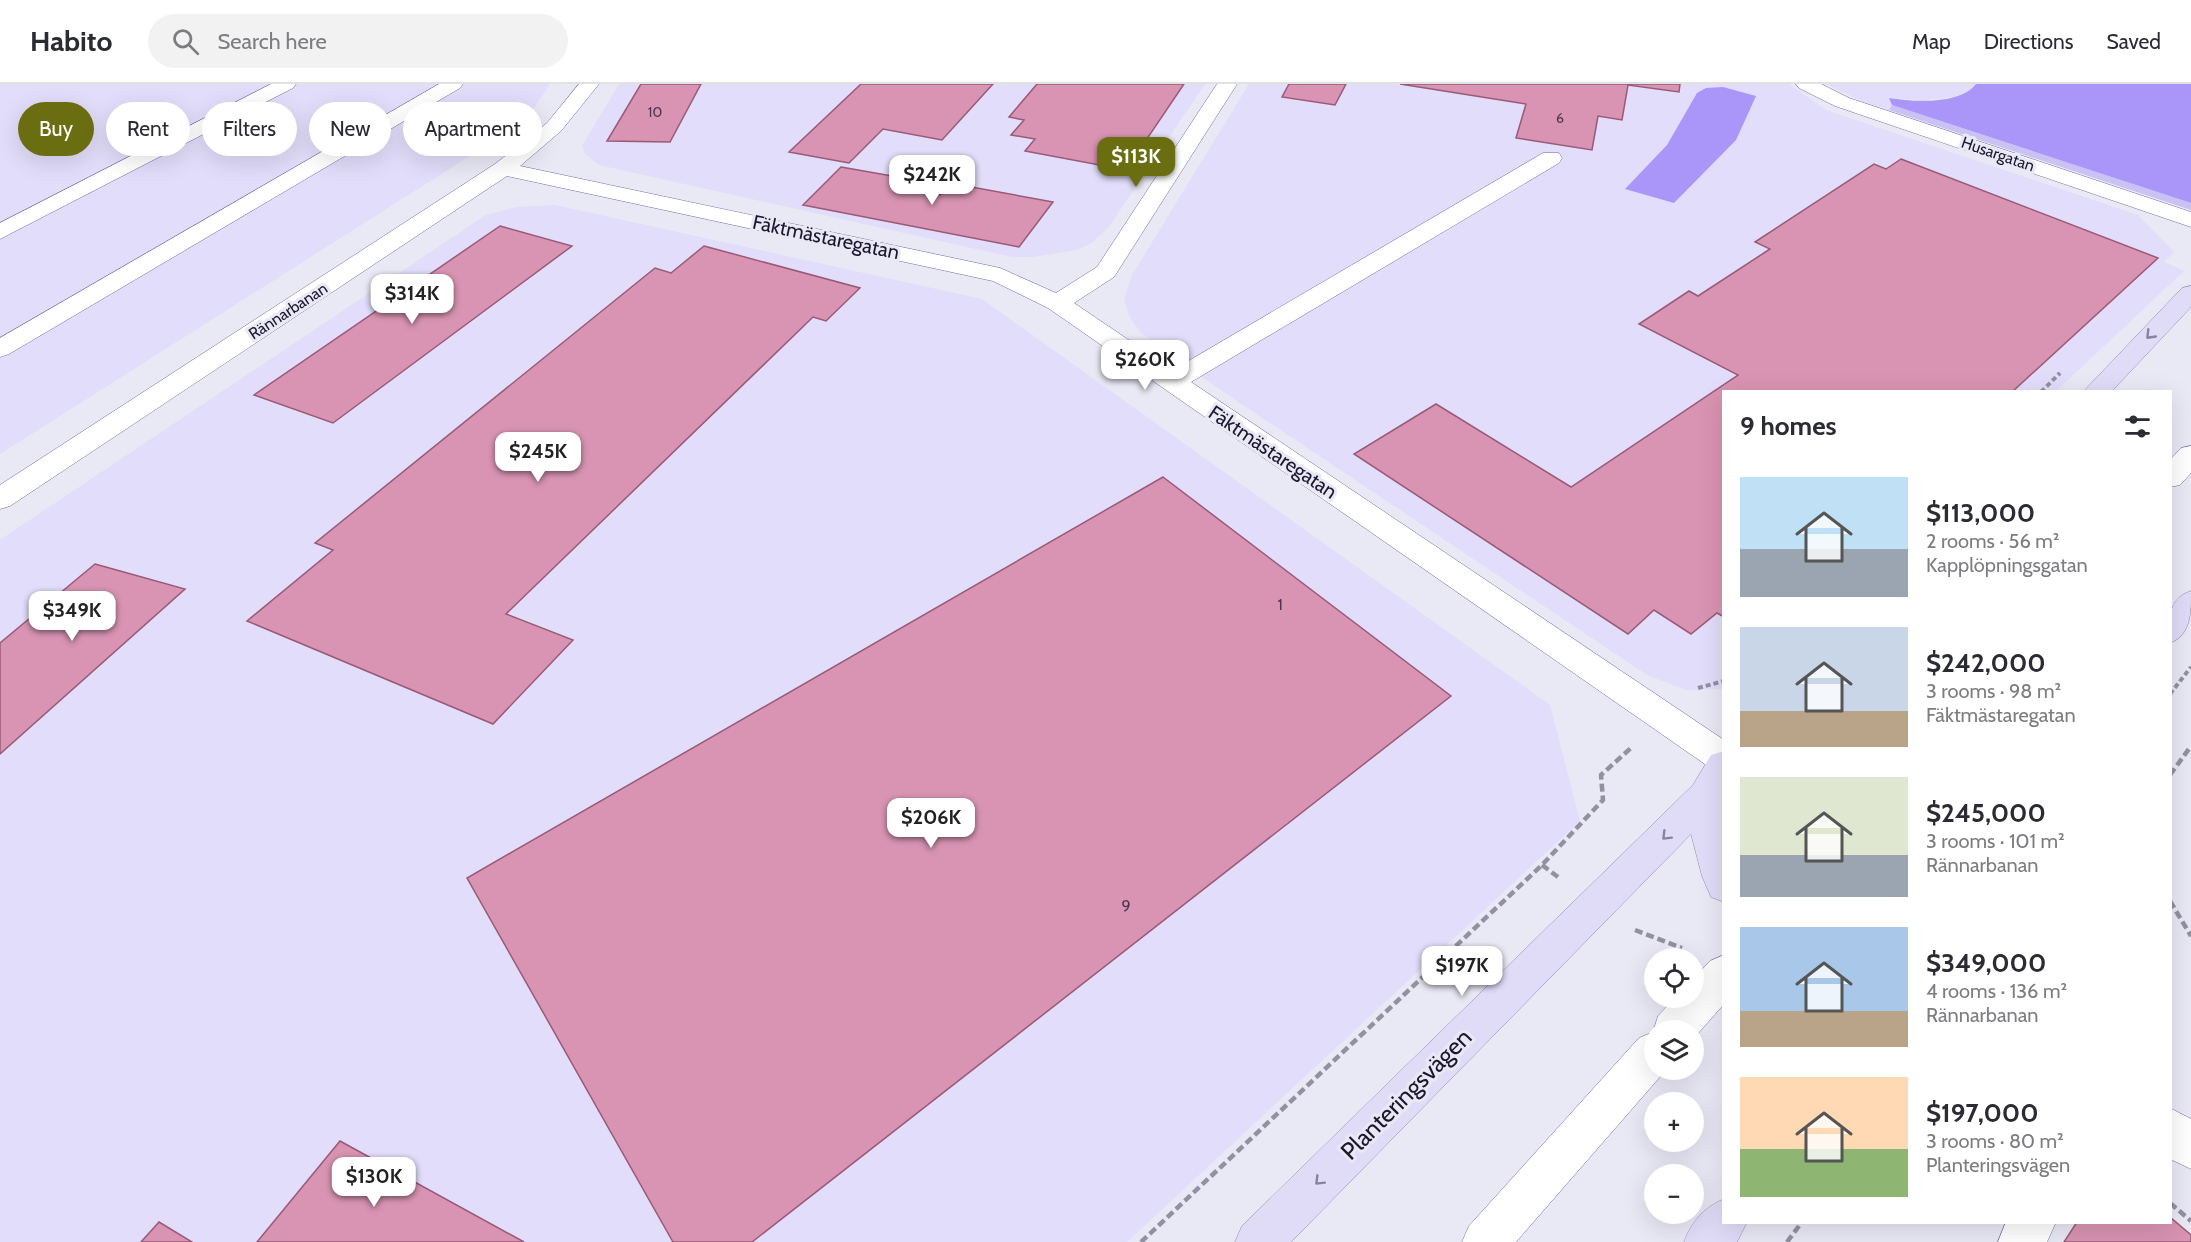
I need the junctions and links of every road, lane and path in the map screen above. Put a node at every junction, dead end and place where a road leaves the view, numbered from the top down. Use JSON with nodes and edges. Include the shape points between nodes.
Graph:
{"nodes":[{"id":1,"x":286,"y":84,"type":"edge"},
{"id":2,"x":453,"y":84,"type":"edge"},
{"id":3,"x":590,"y":84,"type":"edge"},
{"id":4,"x":1227,"y":84,"type":"edge"},
{"id":5,"x":1806,"y":84,"type":"edge"},
{"id":6,"x":1551,"y":158,"type":"dead end"},
{"id":7,"x":503,"y":169,"type":"junction"},
{"id":8,"x":2191,"y":220,"type":"edge"},
{"id":9,"x":0,"y":232,"type":"edge"},
{"id":10,"x":2191,"y":293,"type":"edge"},
{"id":11,"x":1057,"y":303,"type":"junction"},
{"id":12,"x":0,"y":349,"type":"edge"},
{"id":13,"x":1171,"y":382,"type":"junction"},
{"id":14,"x":2098,"y":390,"type":"edge"},
{"id":15,"x":2191,"y":455,"type":"edge"},
{"id":16,"x":2172,"y":476,"type":"edge"},
{"id":17,"x":0,"y":499,"type":"edge"},
{"id":18,"x":2191,"y":603,"type":"edge"},
{"id":19,"x":2172,"y":628,"type":"edge"},
{"id":20,"x":2191,"y":667,"type":"edge"},
{"id":21,"x":1722,"y":682,"type":"edge"},
{"id":22,"x":2172,"y":691,"type":"edge"},
{"id":23,"x":1663,"y":719,"type":"junction"},
{"id":24,"x":2191,"y":746,"type":"edge"},
{"id":25,"x":1718,"y":773,"type":"edge"},
{"id":26,"x":2172,"y":773,"type":"edge"},
{"id":27,"x":1722,"y":880,"type":"edge"},
{"id":28,"x":2172,"y":904,"type":"edge"},
{"id":29,"x":2191,"y":936,"type":"edge"},
{"id":30,"x":1722,"y":976,"type":"edge"},
{"id":31,"x":1682,"y":1020,"type":"edge"},
{"id":32,"x":1644,"y":1063,"type":"edge"},
{"id":33,"x":2172,"y":1132,"type":"edge"},
{"id":34,"x":2191,"y":1147,"type":"edge"},
{"id":35,"x":2172,"y":1205,"type":"edge"},
{"id":36,"x":2191,"y":1221,"type":"edge"},
{"id":37,"x":1722,"y":1224,"type":"edge"},
{"id":38,"x":1800,"y":1224,"type":"edge"},
{"id":39,"x":2032,"y":1224,"type":"edge"},
{"id":40,"x":1141,"y":1242,"type":"edge"},
{"id":41,"x":1258,"y":1242,"type":"edge"},
{"id":42,"x":1485,"y":1242,"type":"edge"},
{"id":43,"x":1707,"y":1242,"type":"edge"},
{"id":44,"x":1787,"y":1242,"type":"edge"},
{"id":45,"x":2021,"y":1242,"type":"edge"}],
"edges":[{"from":1,"to":9,"type":"street"},
{"from":2,"to":12,"type":"street"},
{"from":3,"to":7,"type":"street","name":"Rännarbanan","via":[[554,127]]},
{"from":4,"to":11,"type":"street","via":[[1106,272]]},
{"from":5,"to":8,"type":"street","name":"Husargatan","via":[[1842,102]]},
{"from":6,"to":13,"type":"street"},
{"from":7,"to":11,"type":"street","name":"Fäktmästaregatan","via":[[1000,275]]},
{"from":7,"to":17,"type":"street","name":"Rännarbanan"},
{"from":10,"to":14,"type":"main road","one_way":true},
{"from":11,"to":13,"type":"street","name":"Fäktmästaregatan"},
{"from":13,"to":23,"type":"street","name":"Fäktmästaregatan"},
{"from":15,"to":16,"type":"street"},
{"from":18,"to":19,"type":"main road"},
{"from":20,"to":22,"type":"path"},
{"from":21,"to":23,"type":"path","via":[[1698,688]]},
{"from":23,"to":25,"type":"street","name":"Fäktmästaregatan"},
{"from":23,"to":40,"type":"path","via":[[1601,775],[1603,800],[1542,865]]},
{"from":24,"to":26,"type":"path"},
{"from":25,"to":27,"type":"main road","via":[[1709,828]]},
{"from":25,"to":41,"type":"main road","name":"Planteringsvägen","one_way":true},
{"from":28,"to":29,"type":"path"},
{"from":30,"to":31,"type":"street"},
{"from":32,"to":42,"type":"street"},
{"from":33,"to":34,"type":"street"},
{"from":35,"to":36,"type":"path"},
{"from":37,"to":43,"type":"main road"},
{"from":38,"to":44,"type":"path"},
{"from":39,"to":45,"type":"street"}]}
